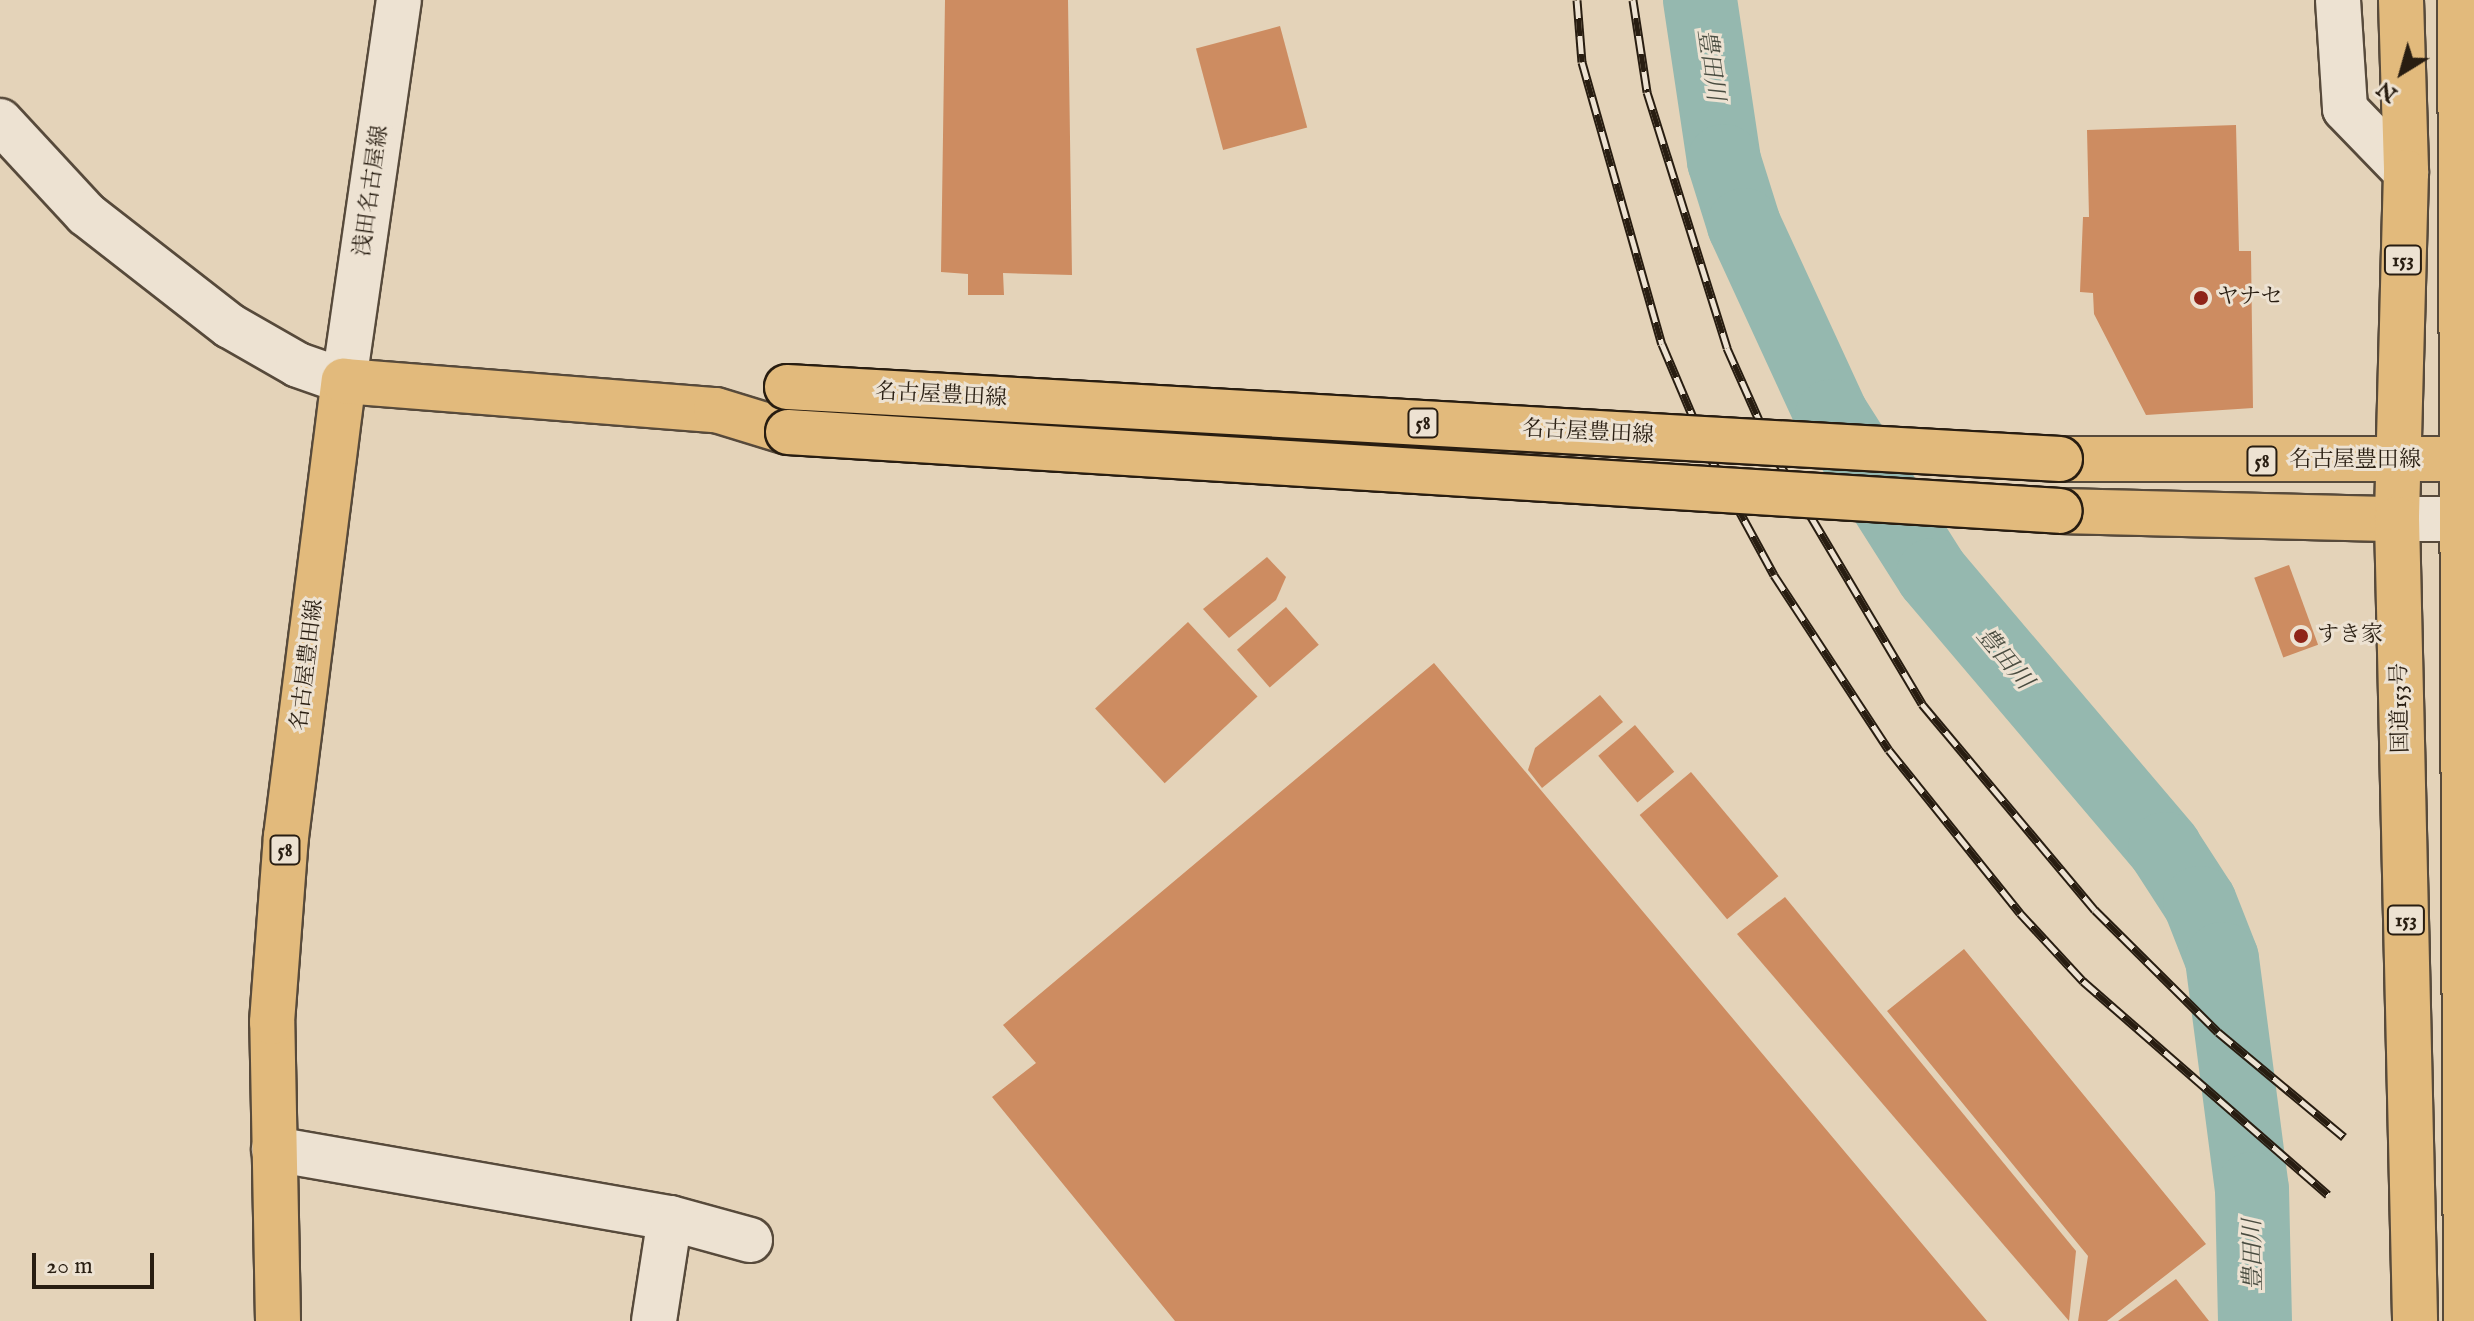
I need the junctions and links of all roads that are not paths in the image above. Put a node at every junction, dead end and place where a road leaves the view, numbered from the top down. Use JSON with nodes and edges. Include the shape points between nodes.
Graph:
{"nodes":[{"id":1,"x":399,"y":0,"type":"edge"},
{"id":2,"x":2338,"y":0,"type":"edge"},
{"id":3,"x":2401,"y":0,"type":"edge"},
{"id":4,"x":2464,"y":13,"type":"edge"},
{"id":5,"x":0,"y":121,"type":"edge"},
{"id":6,"x":2406,"y":172,"type":"junction"},
{"id":7,"x":344,"y":381,"type":"junction"},
{"id":8,"x":716,"y":410,"type":"junction"},
{"id":9,"x":2469,"y":459,"type":"edge"},
{"id":10,"x":2398,"y":462,"type":"junction"},
{"id":11,"x":2397,"y":519,"type":"junction"},
{"id":12,"x":2470,"y":519,"type":"edge"},
{"id":13,"x":274,"y":1149,"type":"junction"},
{"id":14,"x":670,"y":1218,"type":"junction"},
{"id":15,"x":750,"y":1240,"type":"dead end"},
{"id":16,"x":278,"y":1321,"type":"edge"},
{"id":17,"x":654,"y":1321,"type":"edge"},
{"id":18,"x":2415,"y":1321,"type":"edge"},
{"id":19,"x":2466,"y":1321,"type":"edge"}],
"edges":[{"from":1,"to":7,"type":"street","name":"浅田名古屋線"},
{"from":2,"to":6,"type":"street","via":[[2345,109]]},
{"from":3,"to":6,"type":"main road","name":"国道153号","number":"153"},
{"from":4,"to":9,"type":"main road"},
{"from":5,"to":7,"type":"street","via":[[86,214],[230,326],[298,365]]},
{"from":6,"to":10,"type":"main road","name":"国道153号","number":"153"},
{"from":7,"to":8,"type":"main road","name":"名古屋豊田線","number":"58"},
{"from":7,"to":13,"type":"main road","name":"名古屋豊田線","number":"58","via":[[286,837],[272,1022]]},
{"from":8,"to":10,"type":"main road","name":"名古屋豊田線","number":"58","bridge":true,"via":[[787,387],[2060,459]]},
{"from":8,"to":11,"type":"main road","name":"名古屋豊田線","number":"58","bridge":true,"via":[[788,432],[2060,511]]},
{"from":9,"to":10,"type":"main road","name":"名古屋豊田線","number":"58"},
{"from":9,"to":12,"type":"main road"},
{"from":10,"to":11,"type":"main road","name":"国道153号","number":"153"},
{"from":11,"to":12,"type":"street"},
{"from":11,"to":18,"type":"main road","name":"国道153号","number":"153"},
{"from":12,"to":19,"type":"main road"},
{"from":13,"to":14,"type":"street"},
{"from":13,"to":16,"type":"main road","name":"名古屋豊田線","number":"58"},
{"from":14,"to":15,"type":"street"},
{"from":14,"to":17,"type":"street"}]}
